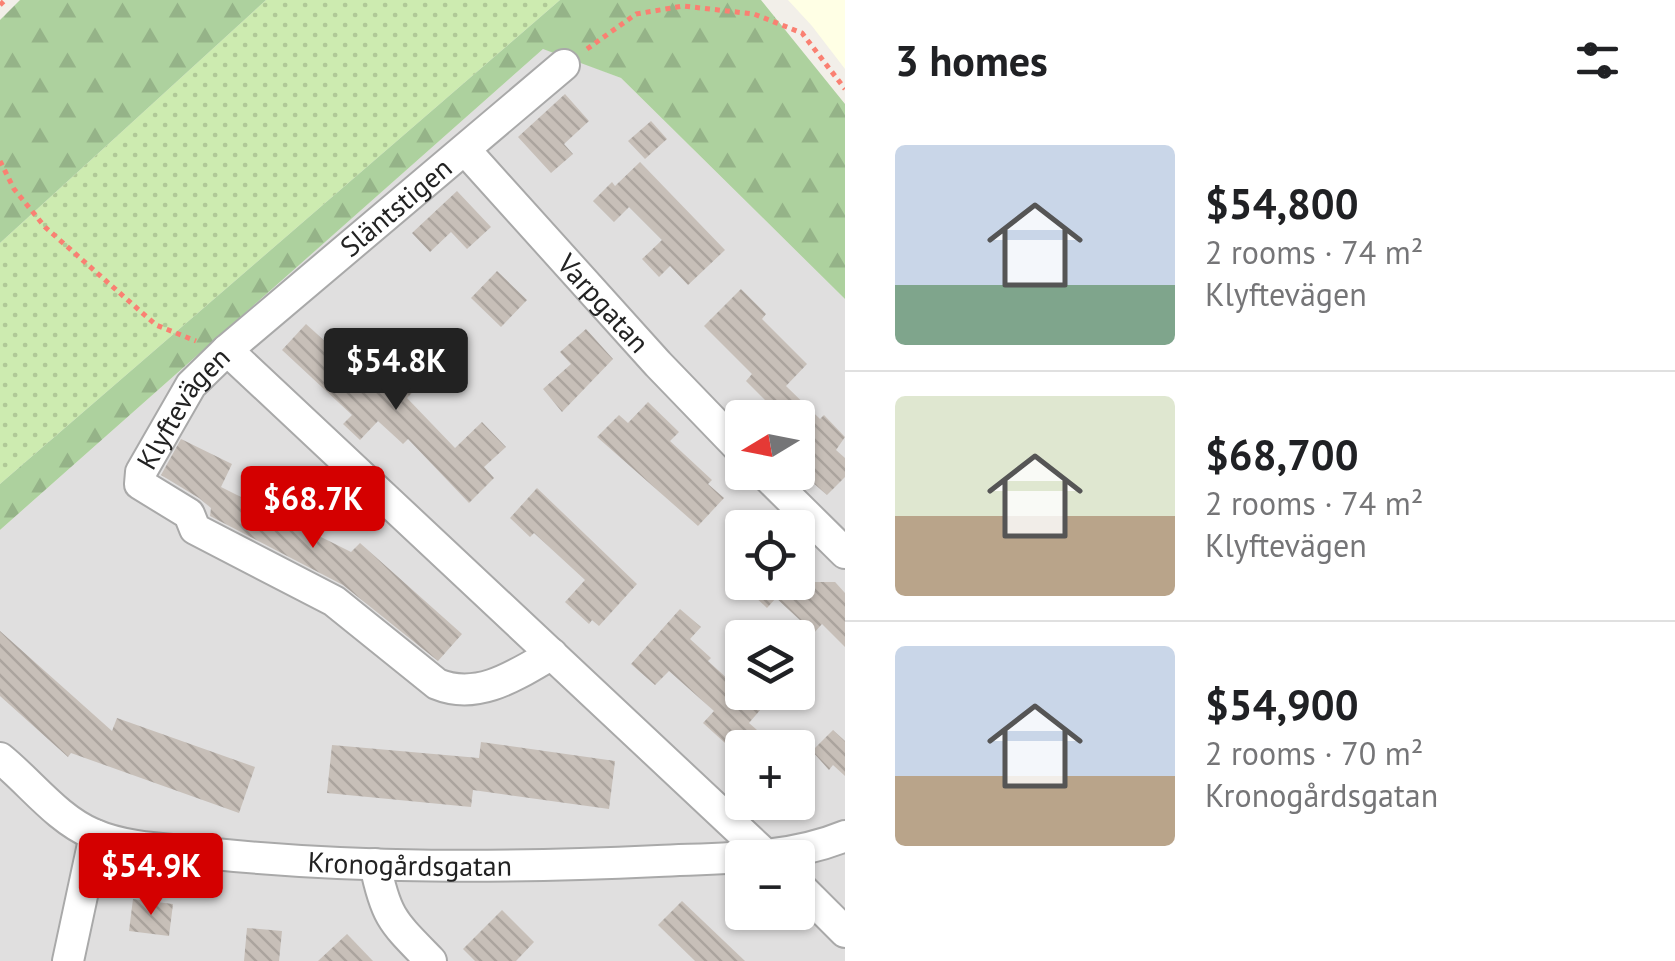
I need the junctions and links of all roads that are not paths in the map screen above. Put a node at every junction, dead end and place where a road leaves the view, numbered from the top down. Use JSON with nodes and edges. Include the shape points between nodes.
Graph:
{"nodes":[{"id":1,"x":564,"y":66,"type":"road end"},
{"id":2,"x":466,"y":151,"type":"junction"},
{"id":3,"x":226,"y":350,"type":"junction"},
{"id":4,"x":725,"y":434,"type":"edge"},
{"id":5,"x":781,"y":490,"type":"edge"},
{"id":6,"x":845,"y":553,"type":"edge"},
{"id":7,"x":552,"y":654,"type":"junction"},
{"id":8,"x":0,"y":758,"type":"edge"},
{"id":9,"x":94,"y":835,"type":"junction"},
{"id":10,"x":845,"y":836,"type":"edge"},
{"id":11,"x":751,"y":840,"type":"edge"},
{"id":12,"x":815,"y":844,"type":"edge"},
{"id":13,"x":725,"y":858,"type":"edge"},
{"id":14,"x":375,"y":864,"type":"junction"},
{"id":15,"x":815,"y":903,"type":"edge"},
{"id":16,"x":845,"y":932,"type":"edge"},
{"id":17,"x":68,"y":961,"type":"edge"},
{"id":18,"x":431,"y":961,"type":"edge"}],
"edges":[{"from":1,"to":2,"type":"street","name":"Släntstigen"},
{"from":2,"to":3,"type":"street","name":"Släntstigen"},
{"from":2,"to":4,"type":"street","name":"Varpgatan"},
{"from":3,"to":7,"type":"street","name":"Klyftevägen"},
{"from":3,"to":7,"type":"street","name":"Klyftevägen","via":[[174,412],[140,484],[189,514],[194,530],[334,601],[455,692],[505,680]]},
{"from":5,"to":6,"type":"street"},
{"from":7,"to":11,"type":"street","name":"Klyftevägen"},
{"from":8,"to":9,"type":"street","name":"Kronogårdsgatan","via":[[68,821]]},
{"from":9,"to":14,"type":"street","name":"Kronogårdsgatan","via":[[273,860]]},
{"from":9,"to":17,"type":"street"},
{"from":10,"to":12,"type":"street","name":"Kronogårdsgatan"},
{"from":13,"to":14,"type":"street","name":"Kronogårdsgatan"},
{"from":14,"to":18,"type":"street","via":[[384,908]]},
{"from":15,"to":16,"type":"street"}]}
